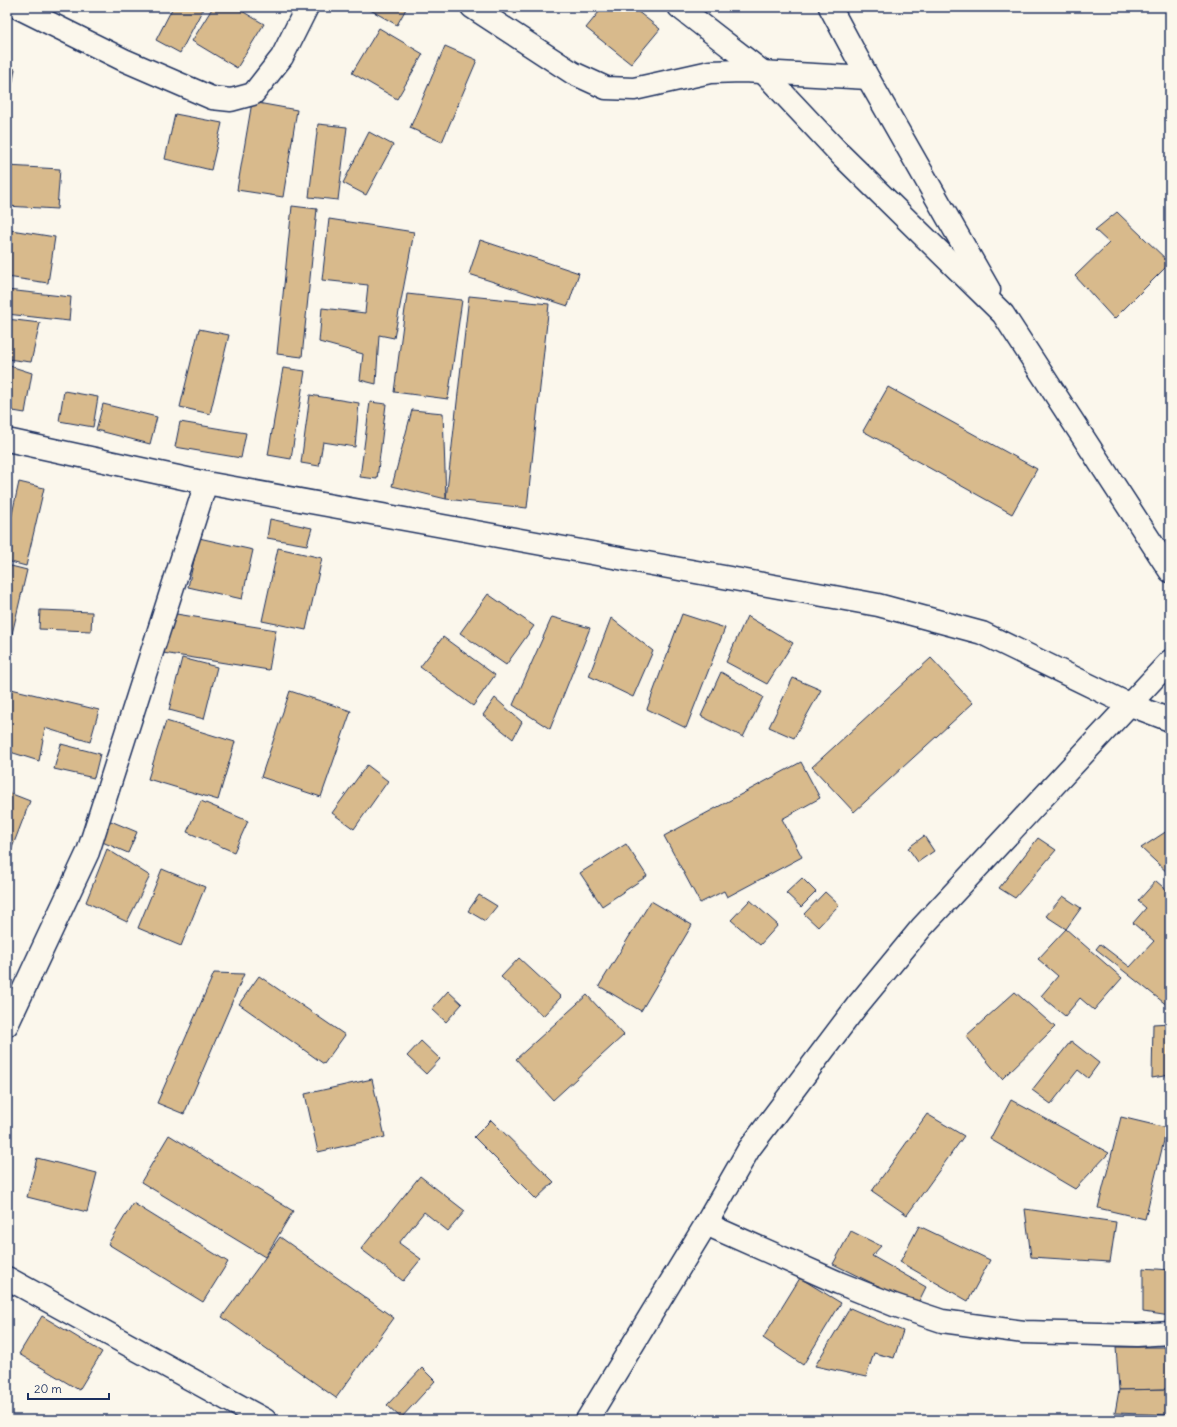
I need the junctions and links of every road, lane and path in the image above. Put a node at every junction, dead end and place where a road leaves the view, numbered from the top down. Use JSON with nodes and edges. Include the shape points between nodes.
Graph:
{"nodes":[{"id":1,"x":17,"y":7,"type":"edge"},
{"id":2,"x":307,"y":7,"type":"edge"},
{"id":3,"x":472,"y":7,"type":"edge"},
{"id":4,"x":679,"y":7,"type":"edge"},
{"id":5,"x":830,"y":7,"type":"edge"},
{"id":6,"x":764,"y":73,"type":"junction"},
{"id":7,"x":868,"y":78,"type":"junction"},
{"id":8,"x":1003,"y":314,"type":"junction"},
{"id":9,"x":7,"y":440,"type":"edge"},
{"id":10,"x":206,"y":483,"type":"junction"},
{"id":11,"x":1170,"y":571,"type":"edge"},
{"id":12,"x":1170,"y":661,"type":"edge"},
{"id":13,"x":1128,"y":704,"type":"junction"},
{"id":14,"x":1170,"y":720,"type":"edge"},
{"id":15,"x":7,"y":1025,"type":"edge"},
{"id":16,"x":706,"y":1224,"type":"junction"},
{"id":17,"x":7,"y":1278,"type":"edge"},
{"id":18,"x":1170,"y":1333,"type":"edge"},
{"id":19,"x":265,"y":1420,"type":"edge"},
{"id":20,"x":586,"y":1420,"type":"edge"}],
"edges":[{"from":1,"to":2,"type":"main road","via":[[124,60],[205,96],[231,100],[253,94],[282,57]]},
{"from":3,"to":6,"type":"main road","via":[[573,73],[606,88],[634,89],[710,72]]},
{"from":4,"to":6,"type":"main road"},
{"from":5,"to":7,"type":"main road"},
{"from":6,"to":7,"type":"main road"},
{"from":6,"to":8,"type":"main road","via":[[841,155]]},
{"from":7,"to":8,"type":"main road"},
{"from":8,"to":11,"type":"main road"},
{"from":9,"to":10,"type":"main road"},
{"from":10,"to":13,"type":"main road","via":[[878,605],[982,632]]},
{"from":10,"to":15,"type":"main road","via":[[88,852]]},
{"from":12,"to":13,"type":"main road"},
{"from":13,"to":14,"type":"main road"},
{"from":13,"to":16,"type":"main road","via":[[922,927],[856,1007],[750,1149]]},
{"from":16,"to":18,"type":"main road","via":[[839,1283],[942,1321],[1024,1332],[1137,1335]]},
{"from":16,"to":20,"type":"main road"},
{"from":17,"to":19,"type":"main road"}]}
